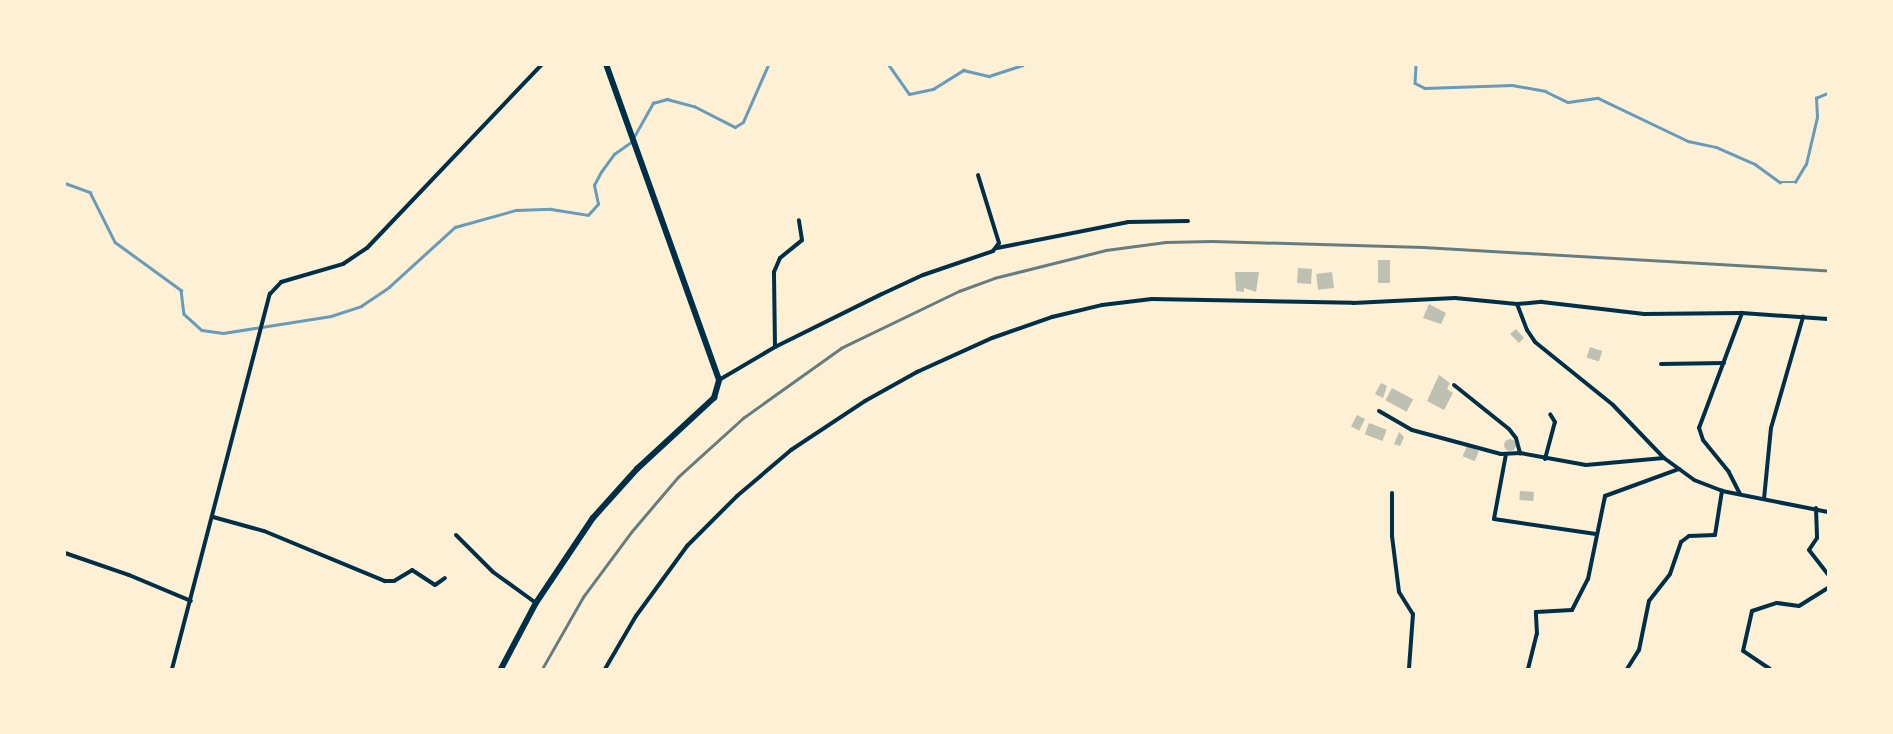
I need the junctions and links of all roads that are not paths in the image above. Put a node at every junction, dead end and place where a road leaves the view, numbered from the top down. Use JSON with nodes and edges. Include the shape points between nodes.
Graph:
{"nodes":[{"id":1,"x":541,"y":65,"type":"edge"},
{"id":2,"x":606,"y":65,"type":"edge"},
{"id":3,"x":978,"y":175,"type":"dead end"},
{"id":4,"x":800,"y":220,"type":"dead end"},
{"id":5,"x":1188,"y":221,"type":"dead end"},
{"id":6,"x":997,"y":248,"type":"junction"},
{"id":7,"x":1517,"y":304,"type":"junction"},
{"id":8,"x":1742,"y":313,"type":"junction"},
{"id":9,"x":1803,"y":316,"type":"junction"},
{"id":10,"x":1828,"y":319,"type":"edge"},
{"id":11,"x":775,"y":346,"type":"junction"},
{"id":12,"x":1724,"y":363,"type":"junction"},
{"id":13,"x":1661,"y":364,"type":"dead end"},
{"id":14,"x":719,"y":380,"type":"junction"},
{"id":15,"x":1454,"y":385,"type":"dead end"},
{"id":16,"x":1379,"y":411,"type":"dead end"},
{"id":17,"x":1550,"y":414,"type":"dead end"},
{"id":18,"x":1520,"y":453,"type":"junction"},
{"id":19,"x":1506,"y":454,"type":"junction"},
{"id":20,"x":1664,"y":458,"type":"junction"},
{"id":21,"x":1544,"y":459,"type":"junction"},
{"id":22,"x":1679,"y":469,"type":"junction"},
{"id":23,"x":1722,"y":491,"type":"junction"},
{"id":24,"x":1392,"y":493,"type":"dead end"},
{"id":25,"x":1740,"y":494,"type":"junction"},
{"id":26,"x":1764,"y":499,"type":"junction"},
{"id":27,"x":1816,"y":508,"type":"junction"},
{"id":28,"x":1828,"y":512,"type":"edge"},
{"id":29,"x":213,"y":518,"type":"junction"},
{"id":30,"x":1596,"y":534,"type":"junction"},
{"id":31,"x":456,"y":535,"type":"dead end"},
{"id":32,"x":65,"y":553,"type":"edge"},
{"id":33,"x":1828,"y":574,"type":"edge"},
{"id":34,"x":445,"y":578,"type":"dead end"},
{"id":35,"x":1828,"y":588,"type":"edge"},
{"id":36,"x":191,"y":602,"type":"junction"},
{"id":37,"x":536,"y":603,"type":"junction"},
{"id":38,"x":172,"y":669,"type":"edge"},
{"id":39,"x":501,"y":669,"type":"edge"},
{"id":40,"x":605,"y":669,"type":"edge"},
{"id":41,"x":1409,"y":669,"type":"edge"},
{"id":42,"x":1528,"y":669,"type":"edge"},
{"id":43,"x":1627,"y":669,"type":"edge"},
{"id":44,"x":1770,"y":669,"type":"edge"}],
"edges":[{"from":1,"to":29,"type":"street","via":[[367,248],[343,264],[281,282],[270,294],[263,309]]},
{"from":2,"to":14,"type":"main road"},
{"from":3,"to":6,"type":"street","via":[[995,227]]},
{"from":4,"to":11,"type":"street","via":[[802,240],[780,258],[774,272]]},
{"from":5,"to":6,"type":"street","via":[[1128,222]]},
{"from":6,"to":11,"type":"street","via":[[924,274]]},
{"from":7,"to":8,"type":"street","via":[[1542,302],[1644,314]]},
{"from":7,"to":20,"type":"street","via":[[1535,342],[1613,405]]},
{"from":7,"to":40,"type":"street","via":[[1455,298],[1353,303],[1152,299],[1102,305],[1060,315],[992,338],[917,372],[865,401],[791,450],[737,496],[687,546],[662,577]]},
{"from":8,"to":9,"type":"street"},
{"from":8,"to":12,"type":"street"},
{"from":9,"to":10,"type":"street"},
{"from":9,"to":26,"type":"street","via":[[1771,428]]},
{"from":11,"to":14,"type":"street"},
{"from":12,"to":13,"type":"street"},
{"from":12,"to":25,"type":"street","via":[[1699,432],[1730,472]]},
{"from":14,"to":37,"type":"main road","via":[[714,398],[637,469],[593,518]]},
{"from":15,"to":18,"type":"street","via":[[1510,429]]},
{"from":16,"to":19,"type":"street","via":[[1412,430]]},
{"from":17,"to":21,"type":"street","via":[[1554,422]]},
{"from":18,"to":19,"type":"street"},
{"from":18,"to":21,"type":"street"},
{"from":19,"to":30,"type":"street","via":[[1494,519]]},
{"from":20,"to":21,"type":"street","via":[[1600,465]]},
{"from":20,"to":22,"type":"street"},
{"from":22,"to":23,"type":"street","via":[[1706,486]]},
{"from":22,"to":30,"type":"street","via":[[1636,487],[1608,493]]},
{"from":23,"to":25,"type":"street"},
{"from":23,"to":43,"type":"street","via":[[1715,535],[1689,536],[1682,542],[1670,574],[1649,601],[1639,650]]},
{"from":24,"to":41,"type":"street","via":[[1392,536],[1399,592],[1413,614]]},
{"from":25,"to":26,"type":"street"},
{"from":26,"to":27,"type":"street"},
{"from":27,"to":28,"type":"street"},
{"from":27,"to":33,"type":"street","via":[[1817,538],[1808,550]]},
{"from":29,"to":34,"type":"street","via":[[264,531],[385,581],[394,581],[412,570],[435,585]]},
{"from":29,"to":36,"type":"street"},
{"from":30,"to":42,"type":"street","via":[[1592,568],[1572,610],[1536,612],[1536,634]]},
{"from":31,"to":37,"type":"street","via":[[493,572]]},
{"from":32,"to":36,"type":"street","via":[[129,575]]},
{"from":35,"to":44,"type":"street","via":[[1799,606],[1777,603],[1752,611],[1743,652]]},
{"from":36,"to":38,"type":"street"},
{"from":37,"to":39,"type":"main road"}]}
